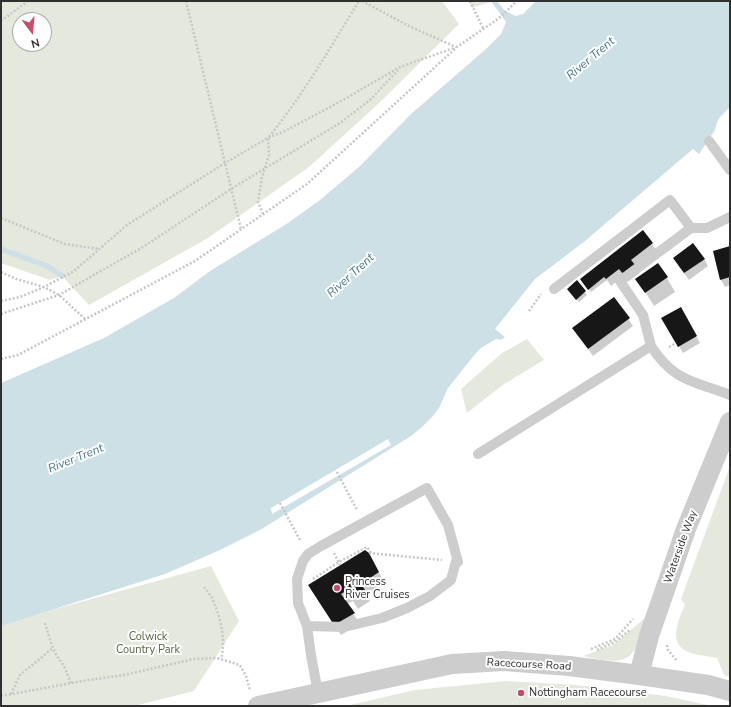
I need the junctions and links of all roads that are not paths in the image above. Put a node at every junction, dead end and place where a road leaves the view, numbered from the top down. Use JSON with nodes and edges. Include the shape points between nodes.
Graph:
{"nodes":[{"id":1,"x":709,"y":141,"type":"dead end"},
{"id":2,"x":730,"y":170,"type":"edge"},
{"id":3,"x":730,"y":216,"type":"edge"},
{"id":4,"x":691,"y":228,"type":"junction"},
{"id":5,"x":554,"y":289,"type":"dead end"},
{"id":6,"x":651,"y":346,"type":"junction"},
{"id":7,"x":730,"y":395,"type":"edge"},
{"id":8,"x":730,"y":422,"type":"edge"},
{"id":9,"x":478,"y":454,"type":"dead end"},
{"id":10,"x":307,"y":626,"type":"junction"},
{"id":11,"x":639,"y":675,"type":"junction"},
{"id":12,"x":730,"y":691,"type":"edge"},
{"id":13,"x":318,"y":693,"type":"junction"},
{"id":14,"x":254,"y":698,"type":"edge"}],
"edges":[{"from":1,"to":2,"type":"lane"},
{"from":3,"to":4,"type":"lane","via":[[707,228]]},
{"from":4,"to":5,"type":"lane","via":[[670,200]]},
{"from":4,"to":6,"type":"lane","via":[[620,281],[643,315]]},
{"from":6,"to":7,"type":"lane","via":[[660,360],[684,378]]},
{"from":6,"to":9,"type":"lane"},
{"from":8,"to":11,"type":"street","name":"Waterside Way","via":[[686,529],[649,636]]},
{"from":10,"to":10,"type":"lane","via":[[298,603],[297,579],[308,554],[427,488],[448,525],[458,562],[456,561],[451,580],[430,596],[382,618],[344,627]]},
{"from":10,"to":13,"type":"lane"},
{"from":11,"to":12,"type":"street","name":"Racecourse Road","via":[[708,685]]},
{"from":11,"to":13,"type":"street","name":"Racecourse Road","via":[[562,665],[504,661],[452,664]]},
{"from":13,"to":14,"type":"street","name":"Racecourse Road"}]}
